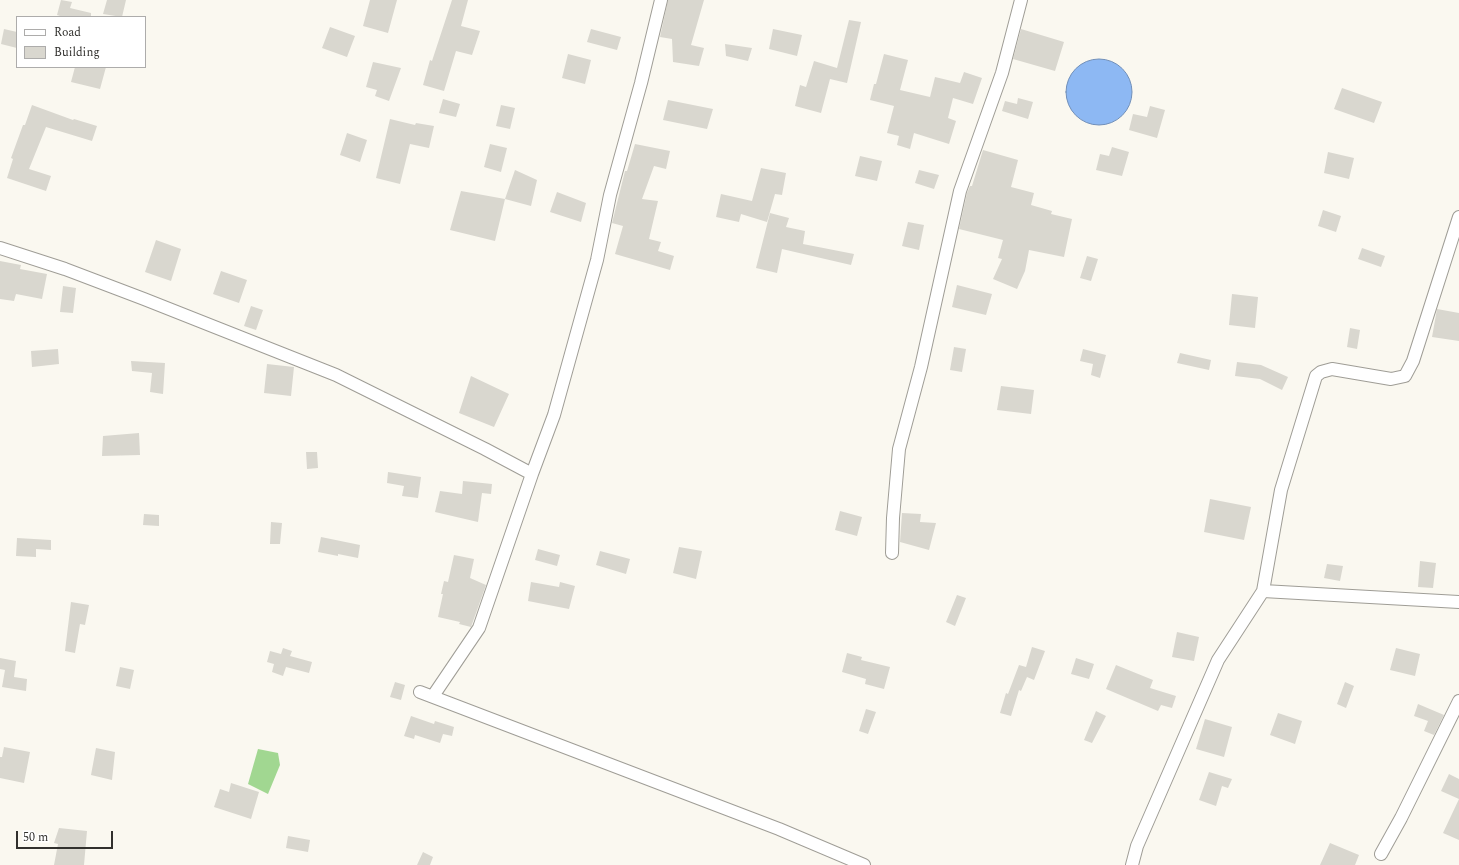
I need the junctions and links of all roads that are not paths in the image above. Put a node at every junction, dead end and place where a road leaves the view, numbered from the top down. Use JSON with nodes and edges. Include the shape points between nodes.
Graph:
{"nodes":[{"id":1,"x":661,"y":0,"type":"edge"},
{"id":2,"x":1021,"y":0,"type":"edge"},
{"id":3,"x":1459,"y":217,"type":"edge"},
{"id":4,"x":0,"y":248,"type":"edge"},
{"id":5,"x":532,"y":474,"type":"junction"},
{"id":6,"x":892,"y":553,"type":"dead end"},
{"id":7,"x":1263,"y":591,"type":"junction"},
{"id":8,"x":1459,"y":602,"type":"edge"},
{"id":9,"x":420,"y":692,"type":"dead end"},
{"id":10,"x":433,"y":696,"type":"junction"},
{"id":11,"x":1459,"y":701,"type":"edge"},
{"id":12,"x":1381,"y":854,"type":"dead end"},
{"id":13,"x":864,"y":865,"type":"edge"},
{"id":14,"x":1132,"y":865,"type":"edge"}],
"edges":[{"from":1,"to":5,"type":"street","via":[[610,194],[598,260],[554,415]]},
{"from":2,"to":6,"type":"street","via":[[1002,73],[960,191],[921,367],[899,449]]},
{"from":3,"to":7,"type":"street","via":[[1414,361],[1405,376],[1391,379],[1332,369],[1316,376],[1281,490]]},
{"from":4,"to":5,"type":"street","via":[[65,269],[336,375]]},
{"from":5,"to":10,"type":"street","via":[[479,628]]},
{"from":7,"to":8,"type":"street"},
{"from":7,"to":14,"type":"street","via":[[1218,660],[1137,846]]},
{"from":9,"to":10,"type":"street"},
{"from":10,"to":13,"type":"street","via":[[779,829]]},
{"from":11,"to":12,"type":"street"}]}
